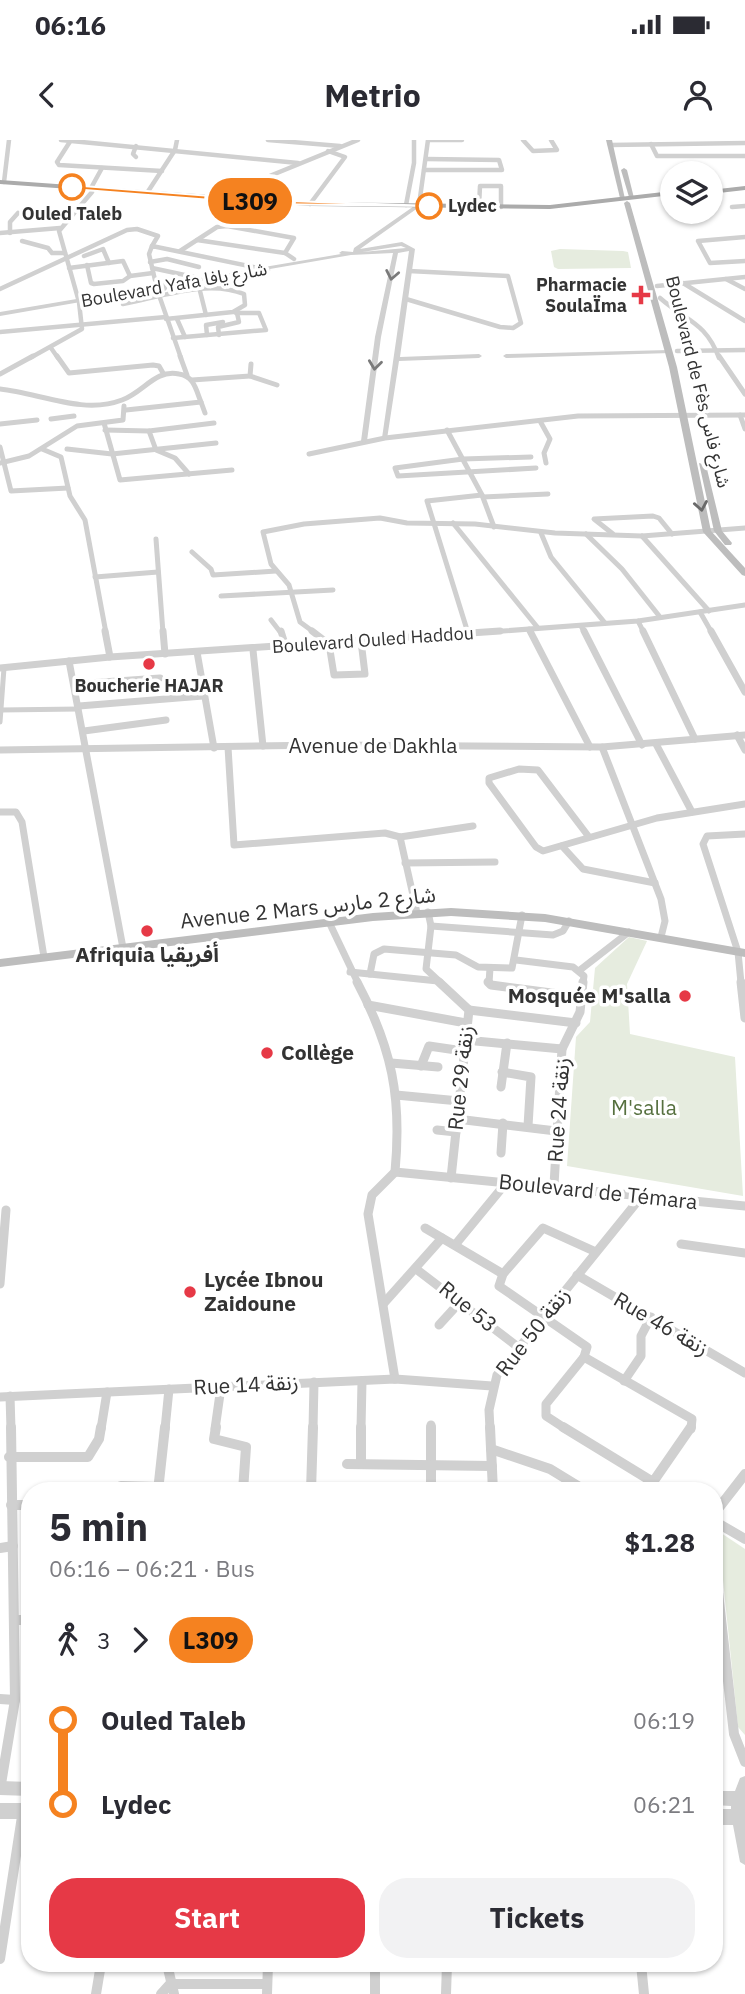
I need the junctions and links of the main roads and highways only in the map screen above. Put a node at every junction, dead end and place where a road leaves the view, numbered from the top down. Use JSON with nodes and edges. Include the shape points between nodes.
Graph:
{"nodes":[{"id":1,"x":613,"y":142,"type":"edge"},
{"id":2,"x":1,"y":183,"type":"edge"},
{"id":3,"x":745,"y":186,"type":"edge"},
{"id":4,"x":723,"y":189,"type":"edge"},
{"id":5,"x":91,"y":190,"type":"junction"},
{"id":6,"x":660,"y":196,"type":"edge"},
{"id":7,"x":629,"y":200,"type":"junction"},
{"id":8,"x":405,"y":207,"type":"junction"},
{"id":9,"x":418,"y":207,"type":"junction"},
{"id":10,"x":673,"y":352,"type":"junction"},
{"id":11,"x":685,"y":414,"type":"junction"},
{"id":12,"x":745,"y":561,"type":"edge"},
{"id":13,"x":745,"y":573,"type":"edge"},
{"id":14,"x":742,"y":952,"type":"edge"},
{"id":15,"x":0,"y":963,"type":"edge"}],
"edges":[{"from":1,"to":7,"type":"main road","name":"Boulevard de Fès شارع فاس"},
{"from":2,"to":5,"type":"main road"},
{"from":3,"to":4,"type":"main road"},
{"from":5,"to":8,"type":"main road"},
{"from":5,"to":8,"type":"main road","via":[[238,204]]},
{"from":6,"to":7,"type":"main road"},
{"from":7,"to":9,"type":"main road","via":[[562,206]]},
{"from":7,"to":9,"type":"main road","via":[[555,210]]},
{"from":7,"to":10,"type":"main road","name":"Boulevard de Fès شارع فاس"},
{"from":7,"to":10,"type":"main road","name":"Boulevard de Fès شارع فاس"},
{"from":8,"to":9,"type":"main road"},
{"from":10,"to":11,"type":"main road","name":"Boulevard de Fès شارع فاس"},
{"from":11,"to":12,"type":"main road","name":"Boulevard de Fès شارع فاس","via":[[718,531]]},
{"from":11,"to":13,"type":"main road","name":"Boulevard de Fès شارع فاس","one_way":true,"via":[[707,532]]},
{"from":14,"to":15,"type":"main road","name":"Avenue 2 Mars شارع 2 مارس","via":[[522,915],[423,913]]}]}
